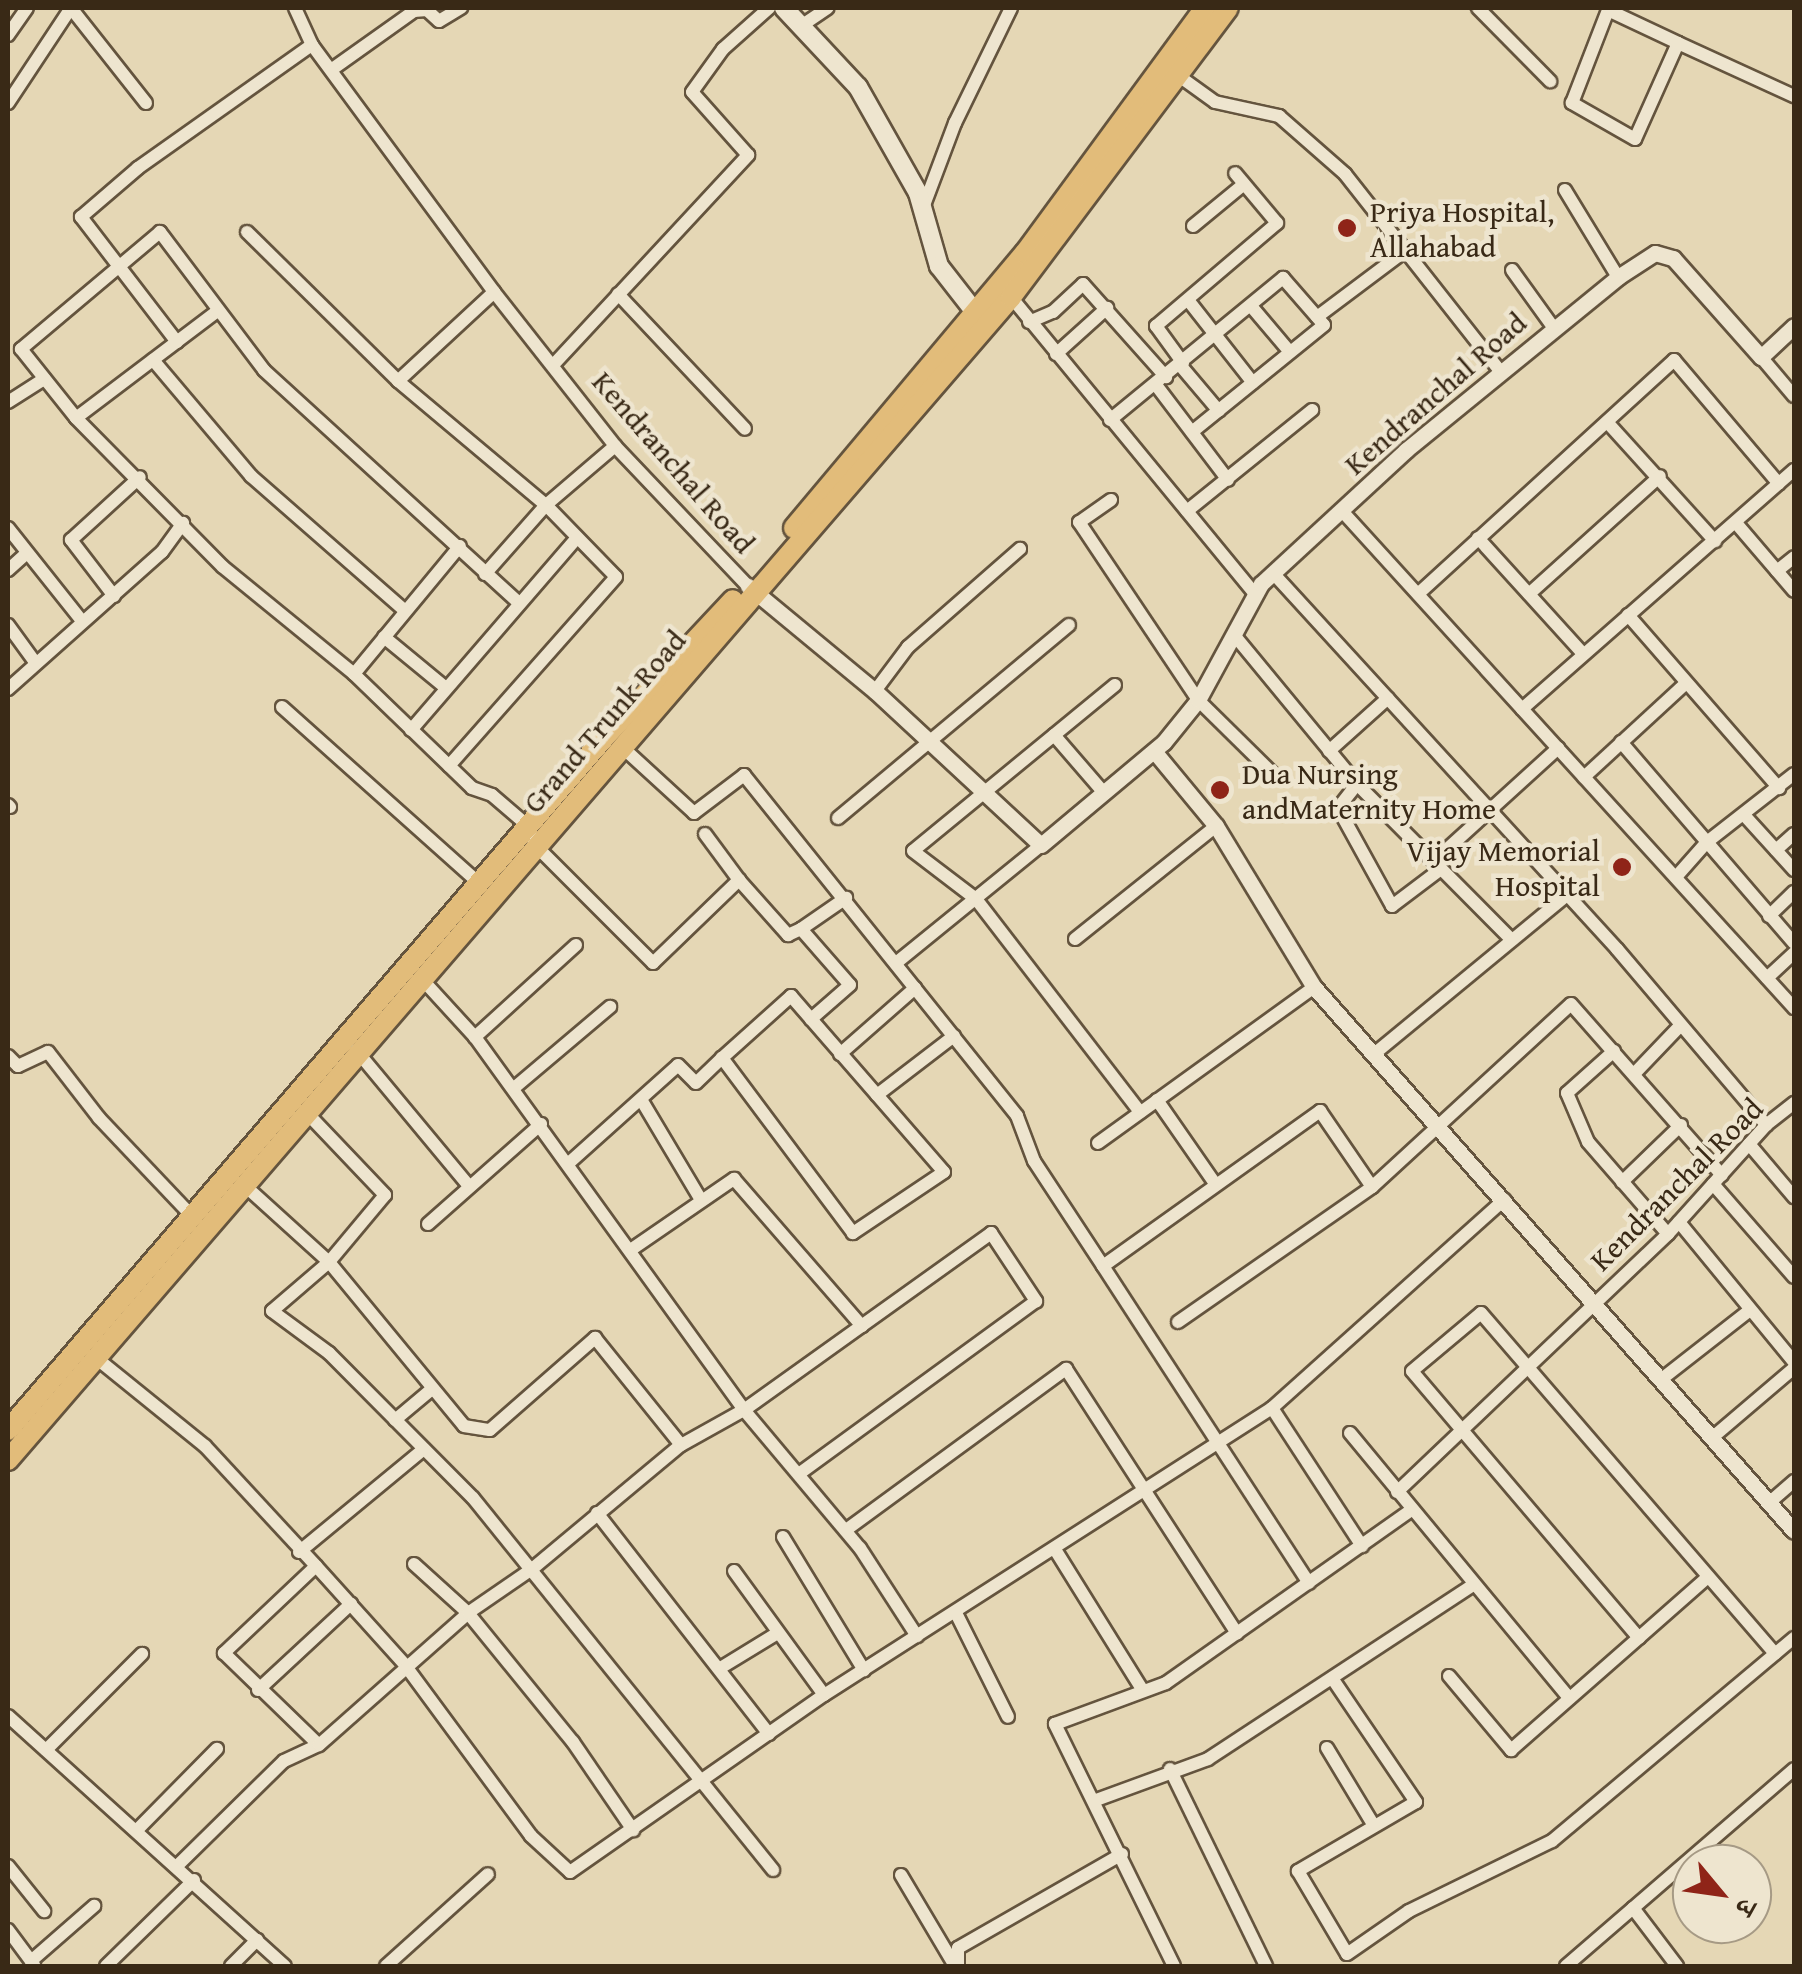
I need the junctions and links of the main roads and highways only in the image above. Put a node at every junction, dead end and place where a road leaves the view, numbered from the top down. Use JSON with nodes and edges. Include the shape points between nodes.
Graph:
{"nodes":[{"id":1,"x":784,"y":8,"type":"edge"},
{"id":2,"x":1204,"y":8,"type":"edge"},
{"id":3,"x":1228,"y":8,"type":"edge"},
{"id":4,"x":1168,"y":68,"type":"junction"},
{"id":5,"x":974,"y":312,"type":"junction"},
{"id":6,"x":753,"y":588,"type":"junction"},
{"id":7,"x":531,"y":836,"type":"junction"},
{"id":8,"x":8,"y":1430,"type":"edge"},
{"id":9,"x":8,"y":1460,"type":"edge"}],
"edges":[{"from":1,"to":5,"type":"main road","via":[[858,87],[923,208],[939,266]]},
{"from":2,"to":4,"type":"highway","name":"Grand Trunk Road"},
{"from":3,"to":4,"type":"highway","name":"Grand Trunk Road"},
{"from":4,"to":5,"type":"highway","name":"Grand Trunk Road"},
{"from":4,"to":6,"type":"highway","name":"Grand Trunk Road","via":[[1114,164],[1012,297]]},
{"from":5,"to":6,"type":"highway","name":"Grand Trunk Road"},
{"from":6,"to":7,"type":"highway","name":"Grand Trunk Road","via":[[621,746]]},
{"from":6,"to":7,"type":"highway","name":"Grand Trunk Road","via":[[675,656]]},
{"from":7,"to":8,"type":"highway","name":"Grand Trunk Road","via":[[478,882]]},
{"from":7,"to":9,"type":"highway","name":"Grand Trunk Road"}]}
